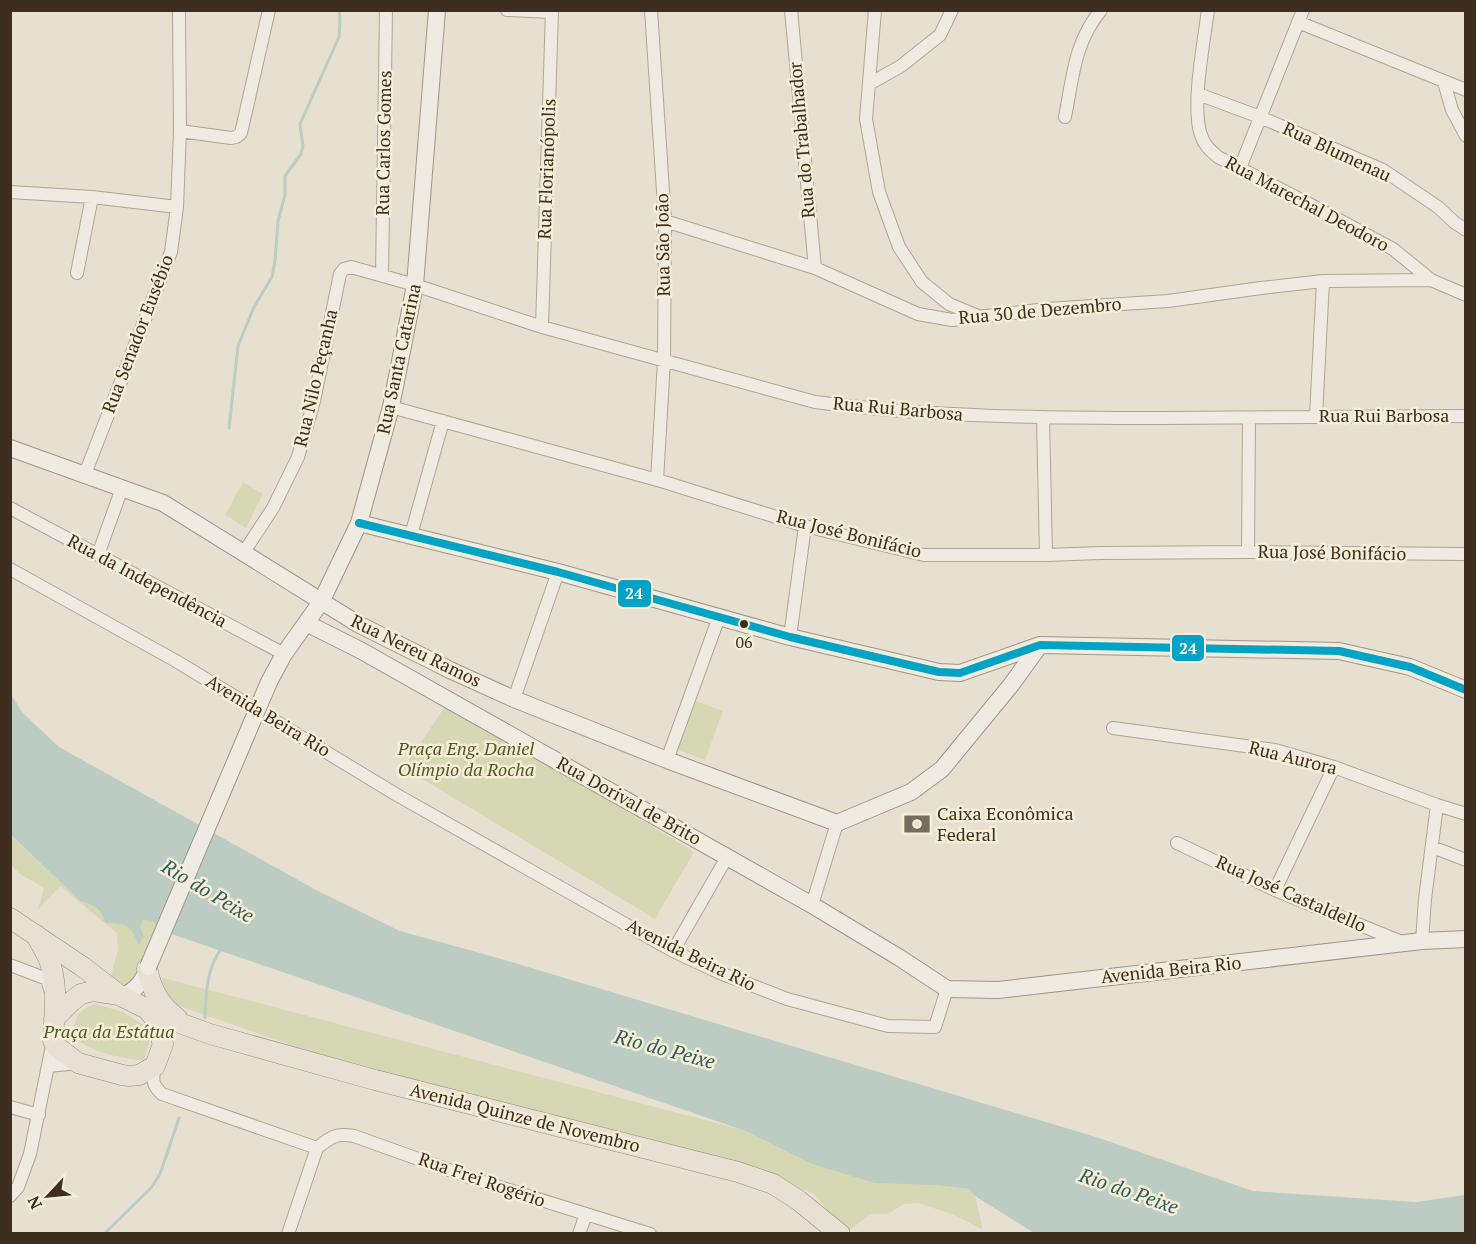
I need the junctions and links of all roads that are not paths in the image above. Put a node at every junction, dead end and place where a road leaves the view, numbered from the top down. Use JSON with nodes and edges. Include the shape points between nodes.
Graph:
{"nodes":[{"id":1,"x":178,"y":10,"type":"edge"},
{"id":2,"x":269,"y":10,"type":"edge"},
{"id":3,"x":386,"y":10,"type":"edge"},
{"id":4,"x":437,"y":10,"type":"edge"},
{"id":5,"x":507,"y":10,"type":"edge"},
{"id":6,"x":651,"y":10,"type":"edge"},
{"id":7,"x":791,"y":10,"type":"edge"},
{"id":8,"x":875,"y":10,"type":"edge"},
{"id":9,"x":952,"y":10,"type":"edge"},
{"id":10,"x":1101,"y":10,"type":"edge"},
{"id":11,"x":1208,"y":10,"type":"edge"},
{"id":12,"x":552,"y":11,"type":"edge"},
{"id":13,"x":1301,"y":16,"type":"edge"},
{"id":14,"x":1444,"y":82,"type":"junction"},
{"id":15,"x":869,"y":84,"type":"junction"},
{"id":16,"x":1466,"y":90,"type":"edge"},
{"id":17,"x":1198,"y":94,"type":"junction"},
{"id":18,"x":1065,"y":117,"type":"dead end"},
{"id":19,"x":1260,"y":117,"type":"junction"},
{"id":20,"x":180,"y":130,"type":"junction"},
{"id":21,"x":1466,"y":136,"type":"edge"},
{"id":22,"x":1240,"y":168,"type":"junction"},
{"id":23,"x":10,"y":192,"type":"edge"},
{"id":24,"x":92,"y":197,"type":"junction"},
{"id":25,"x":177,"y":207,"type":"junction"},
{"id":26,"x":665,"y":221,"type":"junction"},
{"id":27,"x":1466,"y":230,"type":"edge"},
{"id":28,"x":351,"y":267,"type":"joint"},
{"id":29,"x":814,"y":268,"type":"junction"},
{"id":30,"x":78,"y":273,"type":"dead end"},
{"id":31,"x":382,"y":275,"type":"junction"},
{"id":32,"x":1431,"y":280,"type":"junction"},
{"id":33,"x":1323,"y":281,"type":"junction"},
{"id":34,"x":416,"y":285,"type":"junction"},
{"id":35,"x":1466,"y":295,"type":"edge"},
{"id":36,"x":979,"y":316,"type":"junction"},
{"id":37,"x":542,"y":327,"type":"junction"},
{"id":38,"x":664,"y":361,"type":"junction"},
{"id":39,"x":391,"y":407,"type":"junction"},
{"id":40,"x":1316,"y":416,"type":"junction"},
{"id":41,"x":1466,"y":416,"type":"edge"},
{"id":42,"x":1043,"y":418,"type":"junction"},
{"id":43,"x":1249,"y":418,"type":"junction"},
{"id":44,"x":443,"y":421,"type":"junction"},
{"id":45,"x":10,"y":448,"type":"edge"},
{"id":46,"x":85,"y":474,"type":"junction"},
{"id":47,"x":657,"y":480,"type":"junction"},
{"id":48,"x":122,"y":488,"type":"junction"},
{"id":49,"x":10,"y":508,"type":"edge"},
{"id":50,"x":359,"y":523,"type":"junction"},
{"id":51,"x":805,"y":526,"type":"junction"},
{"id":52,"x":411,"y":535,"type":"junction"},
{"id":53,"x":244,"y":552,"type":"junction"},
{"id":54,"x":1248,"y":552,"type":"junction"},
{"id":55,"x":1466,"y":554,"type":"edge"},
{"id":56,"x":98,"y":555,"type":"junction"},
{"id":57,"x":1046,"y":555,"type":"junction"},
{"id":58,"x":10,"y":569,"type":"edge"},
{"id":59,"x":558,"y":572,"type":"junction"},
{"id":60,"x":321,"y":602,"type":"junction"},
{"id":61,"x":719,"y":617,"type":"junction"},
{"id":62,"x":306,"y":623,"type":"junction"},
{"id":63,"x":790,"y":637,"type":"junction"},
{"id":64,"x":1040,"y":645,"type":"junction"},
{"id":65,"x":284,"y":654,"type":"junction"},
{"id":66,"x":987,"y":663,"type":"junction"},
{"id":67,"x":1011,"y":685,"type":"junction"},
{"id":68,"x":1466,"y":690,"type":"edge"},
{"id":69,"x":514,"y":699,"type":"junction"},
{"id":70,"x":1113,"y":728,"type":"dead end"},
{"id":71,"x":667,"y":760,"type":"junction"},
{"id":72,"x":1334,"y":767,"type":"junction"},
{"id":73,"x":1437,"y":805,"type":"junction"},
{"id":74,"x":1466,"y":814,"type":"edge"},
{"id":75,"x":837,"y":823,"type":"junction"},
{"id":76,"x":1177,"y":843,"type":"dead end"},
{"id":77,"x":1432,"y":847,"type":"junction"},
{"id":78,"x":727,"y":857,"type":"junction"},
{"id":79,"x":1466,"y":860,"type":"edge"},
{"id":80,"x":1275,"y":890,"type":"junction"},
{"id":81,"x":812,"y":905,"type":"junction"},
{"id":82,"x":10,"y":918,"type":"edge"},
{"id":83,"x":36,"y":935,"type":"junction"},
{"id":84,"x":1466,"y":939,"type":"edge"},
{"id":85,"x":1414,"y":943,"type":"junction"},
{"id":86,"x":673,"y":951,"type":"junction"},
{"id":87,"x":10,"y":965,"type":"edge"},
{"id":88,"x":146,"y":971,"type":"junction"},
{"id":89,"x":947,"y":989,"type":"junction"},
{"id":90,"x":121,"y":996,"type":"junction"},
{"id":91,"x":148,"y":1010,"type":"junction"},
{"id":92,"x":55,"y":1011,"type":"junction"},
{"id":93,"x":197,"y":1030,"type":"junction"},
{"id":94,"x":53,"y":1041,"type":"junction"},
{"id":95,"x":164,"y":1044,"type":"junction"},
{"id":96,"x":78,"y":1063,"type":"junction"},
{"id":97,"x":48,"y":1066,"type":"junction"},
{"id":98,"x":155,"y":1066,"type":"junction"},
{"id":99,"x":10,"y":1107,"type":"edge"},
{"id":100,"x":39,"y":1115,"type":"junction"},
{"id":101,"x":317,"y":1148,"type":"junction"},
{"id":102,"x":10,"y":1196,"type":"edge"},
{"id":103,"x":586,"y":1214,"type":"junction"},
{"id":104,"x":288,"y":1233,"type":"edge"},
{"id":105,"x":579,"y":1233,"type":"edge"},
{"id":106,"x":650,"y":1233,"type":"edge"},
{"id":107,"x":840,"y":1233,"type":"edge"}],
"edges":[{"from":1,"to":20,"type":"street","name":"Rua Senador Eusébio"},
{"from":2,"to":20,"type":"street","via":[[241,133],[231,138]]},
{"from":3,"to":31,"type":"street","name":"Rua Carlos Gomes"},
{"from":4,"to":34,"type":"street","name":"Rua Santa Catarina"},
{"from":5,"to":12,"type":"street"},
{"from":6,"to":26,"type":"street","name":"Rua São João"},
{"from":7,"to":29,"type":"street","name":"Rua do Trabalhador"},
{"from":8,"to":15,"type":"street"},
{"from":9,"to":15,"type":"street","via":[[940,35],[901,66]]},
{"from":10,"to":18,"type":"street","via":[[1078,49]]},
{"from":11,"to":17,"type":"street","name":"Rua Marechal Deodoro"},
{"from":12,"to":37,"type":"street","name":"Rua Florianópolis"},
{"from":13,"to":14,"type":"street"},
{"from":13,"to":19,"type":"street"},
{"from":14,"to":16,"type":"street"},
{"from":14,"to":21,"type":"street","via":[[1452,110]]},
{"from":15,"to":36,"type":"street","via":[[866,119],[879,192],[899,247],[922,282],[949,304]]},
{"from":17,"to":19,"type":"street","name":"Rua Blumenau"},
{"from":17,"to":22,"type":"street","name":"Rua Marechal Deodoro","via":[[1198,125],[1206,146]]},
{"from":19,"to":22,"type":"street"},
{"from":19,"to":27,"type":"street","name":"Rua Blumenau","via":[[1383,170]]},
{"from":20,"to":25,"type":"street","name":"Rua Senador Eusébio"},
{"from":22,"to":32,"type":"street","name":"Rua Marechal Deodoro","via":[[1393,249]]},
{"from":23,"to":24,"type":"street"},
{"from":24,"to":25,"type":"street"},
{"from":24,"to":30,"type":"street"},
{"from":25,"to":46,"type":"street","name":"Rua Senador Eusébio","via":[[171,252]]},
{"from":26,"to":29,"type":"street","name":"Rua 30 de Dezembro"},
{"from":26,"to":38,"type":"street","name":"Rua São João"},
{"from":28,"to":31,"type":"street","name":"Rua Rui Barbosa"},
{"from":28,"to":53,"type":"street","name":"Rua Nilo Peçanha","via":[[340,274],[314,401],[298,457],[273,508]]},
{"from":29,"to":36,"type":"street","name":"Rua 30 de Dezembro","via":[[918,314],[952,320]]},
{"from":31,"to":34,"type":"street","name":"Rua Rui Barbosa"},
{"from":32,"to":33,"type":"street","name":"Rua 30 de Dezembro"},
{"from":32,"to":35,"type":"street","name":"Rua Marechal Deodoro"},
{"from":33,"to":36,"type":"street","name":"Rua 30 de Dezembro","via":[[1168,301]]},
{"from":33,"to":40,"type":"street"},
{"from":34,"to":37,"type":"street","name":"Rua Rui Barbosa"},
{"from":34,"to":39,"type":"street","name":"Rua Santa Catarina"},
{"from":37,"to":38,"type":"street","name":"Rua Rui Barbosa"},
{"from":38,"to":42,"type":"street","name":"Rua Rui Barbosa","via":[[815,402],[971,416]]},
{"from":38,"to":47,"type":"street","name":"Rua São João"},
{"from":39,"to":44,"type":"street","name":"Rua José Bonifácio"},
{"from":39,"to":50,"type":"street","name":"Rua Santa Catarina"},
{"from":40,"to":41,"type":"street","name":"Rua Rui Barbosa"},
{"from":40,"to":43,"type":"street","name":"Rua Rui Barbosa"},
{"from":42,"to":43,"type":"street","name":"Rua Rui Barbosa"},
{"from":42,"to":57,"type":"street"},
{"from":43,"to":54,"type":"street"},
{"from":44,"to":47,"type":"street","name":"Rua José Bonifácio"},
{"from":44,"to":52,"type":"street"},
{"from":45,"to":46,"type":"street","name":"Rua Nereu Ramos"},
{"from":46,"to":48,"type":"street","name":"Rua Nereu Ramos"},
{"from":47,"to":51,"type":"street","name":"Rua José Bonifácio"},
{"from":48,"to":53,"type":"street","name":"Rua Nereu Ramos","via":[[163,503]]},
{"from":48,"to":56,"type":"street"},
{"from":49,"to":56,"type":"street","name":"Rua da Independência"},
{"from":50,"to":52,"type":"street"},
{"from":50,"to":60,"type":"street","name":"Rua Santa Catarina"},
{"from":51,"to":57,"type":"street","name":"Rua José Bonifácio","via":[[924,555]]},
{"from":51,"to":63,"type":"street"},
{"from":52,"to":59,"type":"street"},
{"from":53,"to":60,"type":"street","name":"Rua Nereu Ramos"},
{"from":54,"to":55,"type":"street","name":"Rua José Bonifácio"},
{"from":54,"to":57,"type":"street","name":"Rua José Bonifácio"},
{"from":56,"to":65,"type":"street","name":"Rua da Independência"},
{"from":58,"to":86,"type":"street","name":"Avenida Beira Rio","via":[[176,661],[397,795]]},
{"from":59,"to":61,"type":"street"},
{"from":59,"to":69,"type":"street"},
{"from":60,"to":62,"type":"street","name":"Rua Santa Catarina"},
{"from":60,"to":69,"type":"street","name":"Rua Nereu Ramos","via":[[358,624]]},
{"from":61,"to":63,"type":"street"},
{"from":61,"to":71,"type":"street"},
{"from":62,"to":65,"type":"street","name":"Rua Santa Catarina"},
{"from":62,"to":78,"type":"street","name":"Rua Dorival de Brito"},
{"from":63,"to":66,"type":"street","via":[[939,672],[960,673]]},
{"from":64,"to":66,"type":"street"},
{"from":64,"to":67,"type":"street"},
{"from":64,"to":68,"type":"street","via":[[1339,651],[1410,667]]},
{"from":65,"to":88,"type":"street","name":"Rua Santa Catarina","bridge":true},
{"from":66,"to":67,"type":"street"},
{"from":67,"to":75,"type":"street","via":[[942,769],[911,792]]},
{"from":69,"to":71,"type":"street","name":"Rua Nereu Ramos"},
{"from":70,"to":72,"type":"street","name":"Rua Aurora","via":[[1275,750]]},
{"from":71,"to":75,"type":"street","name":"Rua Nereu Ramos"},
{"from":72,"to":73,"type":"street","name":"Rua Aurora"},
{"from":72,"to":80,"type":"street"},
{"from":73,"to":74,"type":"street","name":"Rua Aurora"},
{"from":73,"to":77,"type":"street"},
{"from":75,"to":81,"type":"street"},
{"from":76,"to":80,"type":"street","name":"Rua José Castaldello"},
{"from":77,"to":79,"type":"street"},
{"from":77,"to":85,"type":"street"},
{"from":78,"to":81,"type":"street","name":"Rua Dorival de Brito"},
{"from":78,"to":86,"type":"street"},
{"from":80,"to":85,"type":"street","name":"Rua José Castaldello"},
{"from":81,"to":89,"type":"street","name":"Rua Dorival de Brito"},
{"from":82,"to":83,"type":"main road"},
{"from":83,"to":90,"type":"main road"},
{"from":83,"to":92,"type":"main road","via":[[50,961]]},
{"from":84,"to":85,"type":"street","name":"Avenida Beira Rio"},
{"from":85,"to":89,"type":"street","name":"Avenida Beira Rio","via":[[998,990]]},
{"from":86,"to":89,"type":"street","name":"Avenida Beira Rio","via":[[787,999],[888,1026],[935,1027]]},
{"from":87,"to":92,"type":"street","via":[[47,979]]},
{"from":88,"to":90,"type":"street","via":[[139,986]]},
{"from":88,"to":91,"type":"street"},
{"from":88,"to":93,"type":"main road","via":[[153,992],[165,1009]]},
{"from":90,"to":91,"type":"main road"},
{"from":90,"to":92,"type":"main road","via":[[93,991]]},
{"from":91,"to":93,"type":"main road","name":"Avenida Quinze de Novembro"},
{"from":91,"to":95,"type":"main road"},
{"from":92,"to":94,"type":"main road"},
{"from":93,"to":95,"type":"main road"},
{"from":93,"to":107,"type":"main road","name":"Avenida Quinze de Novembro","via":[[375,1080],[738,1172],[772,1184]]},
{"from":94,"to":96,"type":"main road"},
{"from":94,"to":97,"type":"street"},
{"from":95,"to":98,"type":"main road"},
{"from":96,"to":97,"type":"street"},
{"from":96,"to":98,"type":"main road","via":[[129,1076]]},
{"from":97,"to":100,"type":"street"},
{"from":98,"to":101,"type":"street","via":[[153,1083],[162,1094]]},
{"from":99,"to":100,"type":"street"},
{"from":100,"to":102,"type":"street","via":[[25,1171]]},
{"from":101,"to":103,"type":"street","name":"Rua Frei Rogério","via":[[332,1136],[342,1134]]},
{"from":101,"to":104,"type":"street"},
{"from":103,"to":105,"type":"street"},
{"from":103,"to":106,"type":"street","name":"Rua Frei Rogério"}]}
